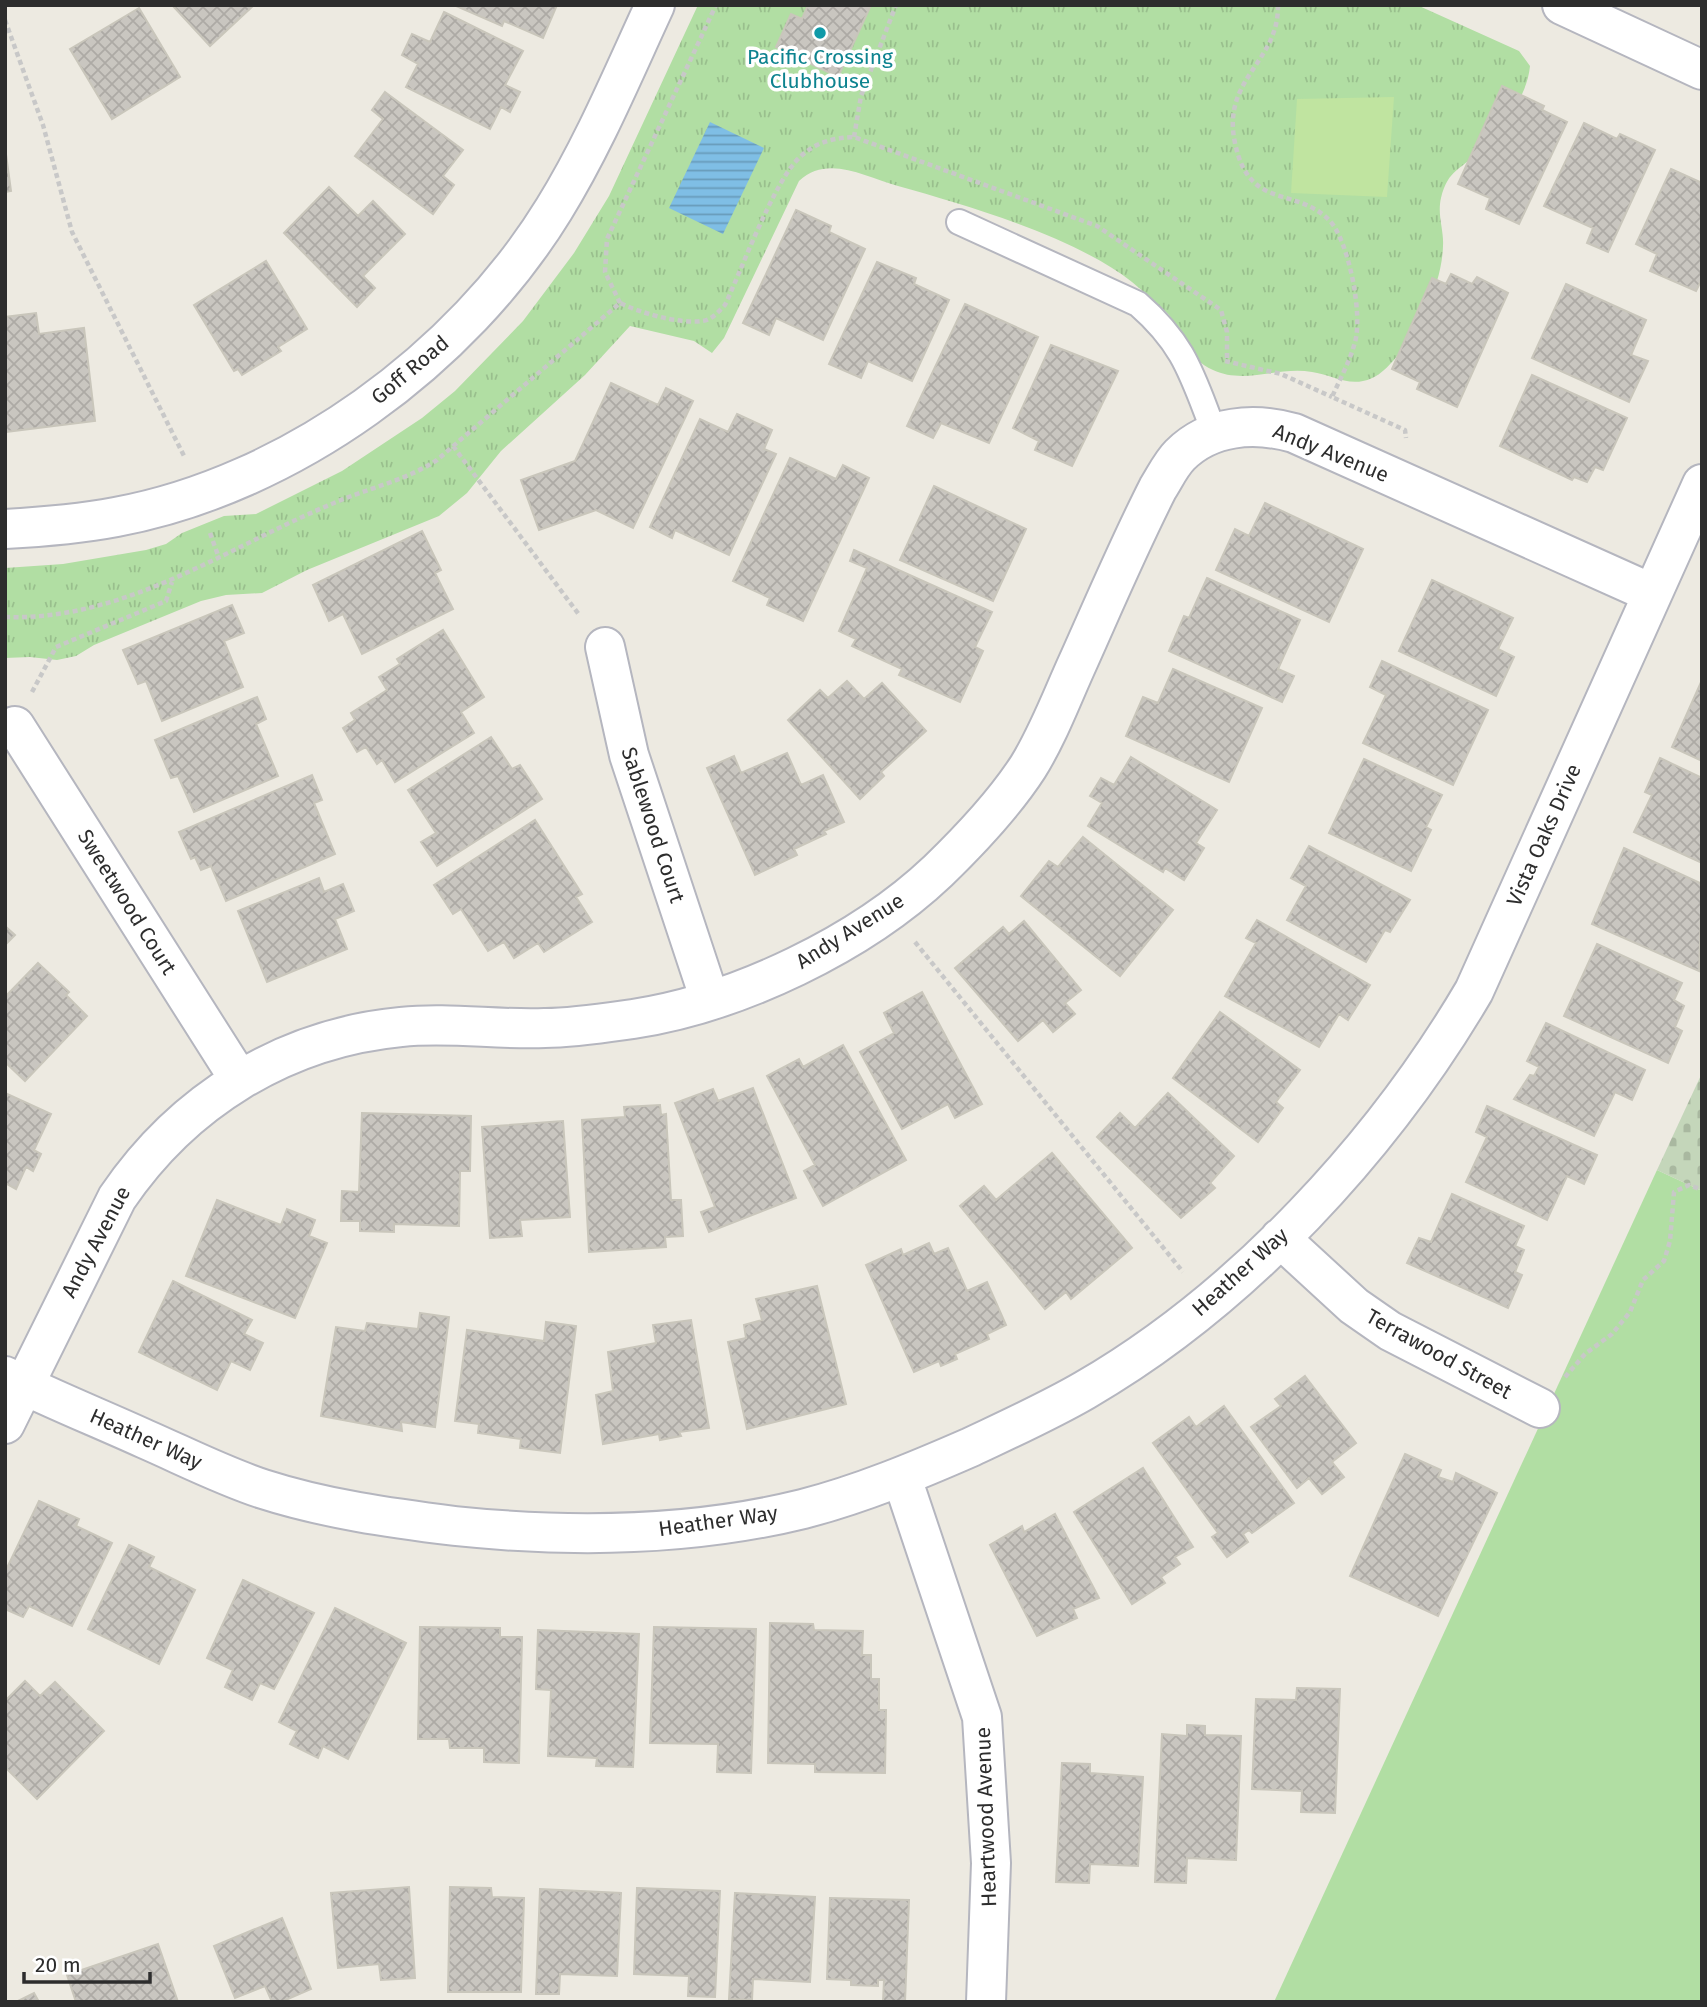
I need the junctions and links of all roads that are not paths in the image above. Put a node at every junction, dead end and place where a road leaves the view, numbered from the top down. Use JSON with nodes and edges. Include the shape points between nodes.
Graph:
{"nodes":[{"id":1,"x":655,"y":5,"type":"edge"},
{"id":2,"x":1562,"y":5,"type":"edge"},
{"id":3,"x":1702,"y":70,"type":"edge"},
{"id":4,"x":959,"y":222,"type":"dead end"},
{"id":5,"x":1215,"y":434,"type":"junction"},
{"id":6,"x":1702,"y":484,"type":"edge"},
{"id":7,"x":5,"y":529,"type":"edge"},
{"id":8,"x":1651,"y":593,"type":"junction"},
{"id":9,"x":605,"y":647,"type":"road end"},
{"id":10,"x":15,"y":726,"type":"road end"},
{"id":11,"x":710,"y":1000,"type":"junction"},
{"id":12,"x":239,"y":1079,"type":"junction"},
{"id":13,"x":1349,"y":1164,"type":"joint"},
{"id":14,"x":1280,"y":1238,"type":"junction"},
{"id":15,"x":15,"y":1381,"type":"edge"},
{"id":16,"x":1539,"y":1408,"type":"road end"},
{"id":17,"x":5,"y":1424,"type":"edge"},
{"id":18,"x":902,"y":1478,"type":"junction"},
{"id":19,"x":986,"y":2002,"type":"edge"}],
"edges":[{"from":1,"to":7,"type":"street","name":"Goff Road","via":[[590,146],[553,210],[519,261],[478,309],[418,366],[353,417],[286,458],[225,484],[117,517]]},
{"from":2,"to":3,"type":"street"},
{"from":4,"to":5,"type":"lane","via":[[1138,304],[1162,324],[1183,352]]},
{"from":5,"to":8,"type":"street","name":"Andy Avenue","via":[[1252,425],[1294,433]]},
{"from":5,"to":11,"type":"street","name":"Andy Avenue","via":[[1179,456],[1158,488],[1027,767],[986,820],[890,911],[801,964]]},
{"from":6,"to":8,"type":"street","name":"Vista Oaks Drive"},
{"from":8,"to":13,"type":"street","name":"Vista Oaks Drive","via":[[1474,991],[1437,1055]]},
{"from":9,"to":11,"type":"street","name":"Sablewood Court","via":[[629,755]]},
{"from":10,"to":12,"type":"street","name":"Sweetwood Court"},
{"from":11,"to":12,"type":"street","name":"Andy Avenue","via":[[636,1018],[545,1028],[404,1027],[362,1032],[316,1044]]},
{"from":12,"to":15,"type":"street","name":"Andy Avenue","via":[[198,1108],[136,1170]]},
{"from":13,"to":14,"type":"street","name":"Heather Way"},
{"from":14,"to":16,"type":"street","name":"Terrawood Street","via":[[1354,1306],[1390,1331]]},
{"from":14,"to":18,"type":"street","name":"Heather Way","via":[[1159,1342],[1085,1391]]},
{"from":15,"to":17,"type":"street","name":"Andy Avenue"},
{"from":15,"to":18,"type":"street","name":"Heather Way","via":[[264,1490],[384,1518],[527,1534],[626,1534],[729,1523],[804,1508]]},
{"from":18,"to":19,"type":"street","name":"Heartwood Avenue","via":[[982,1717],[991,1863]]}]}
